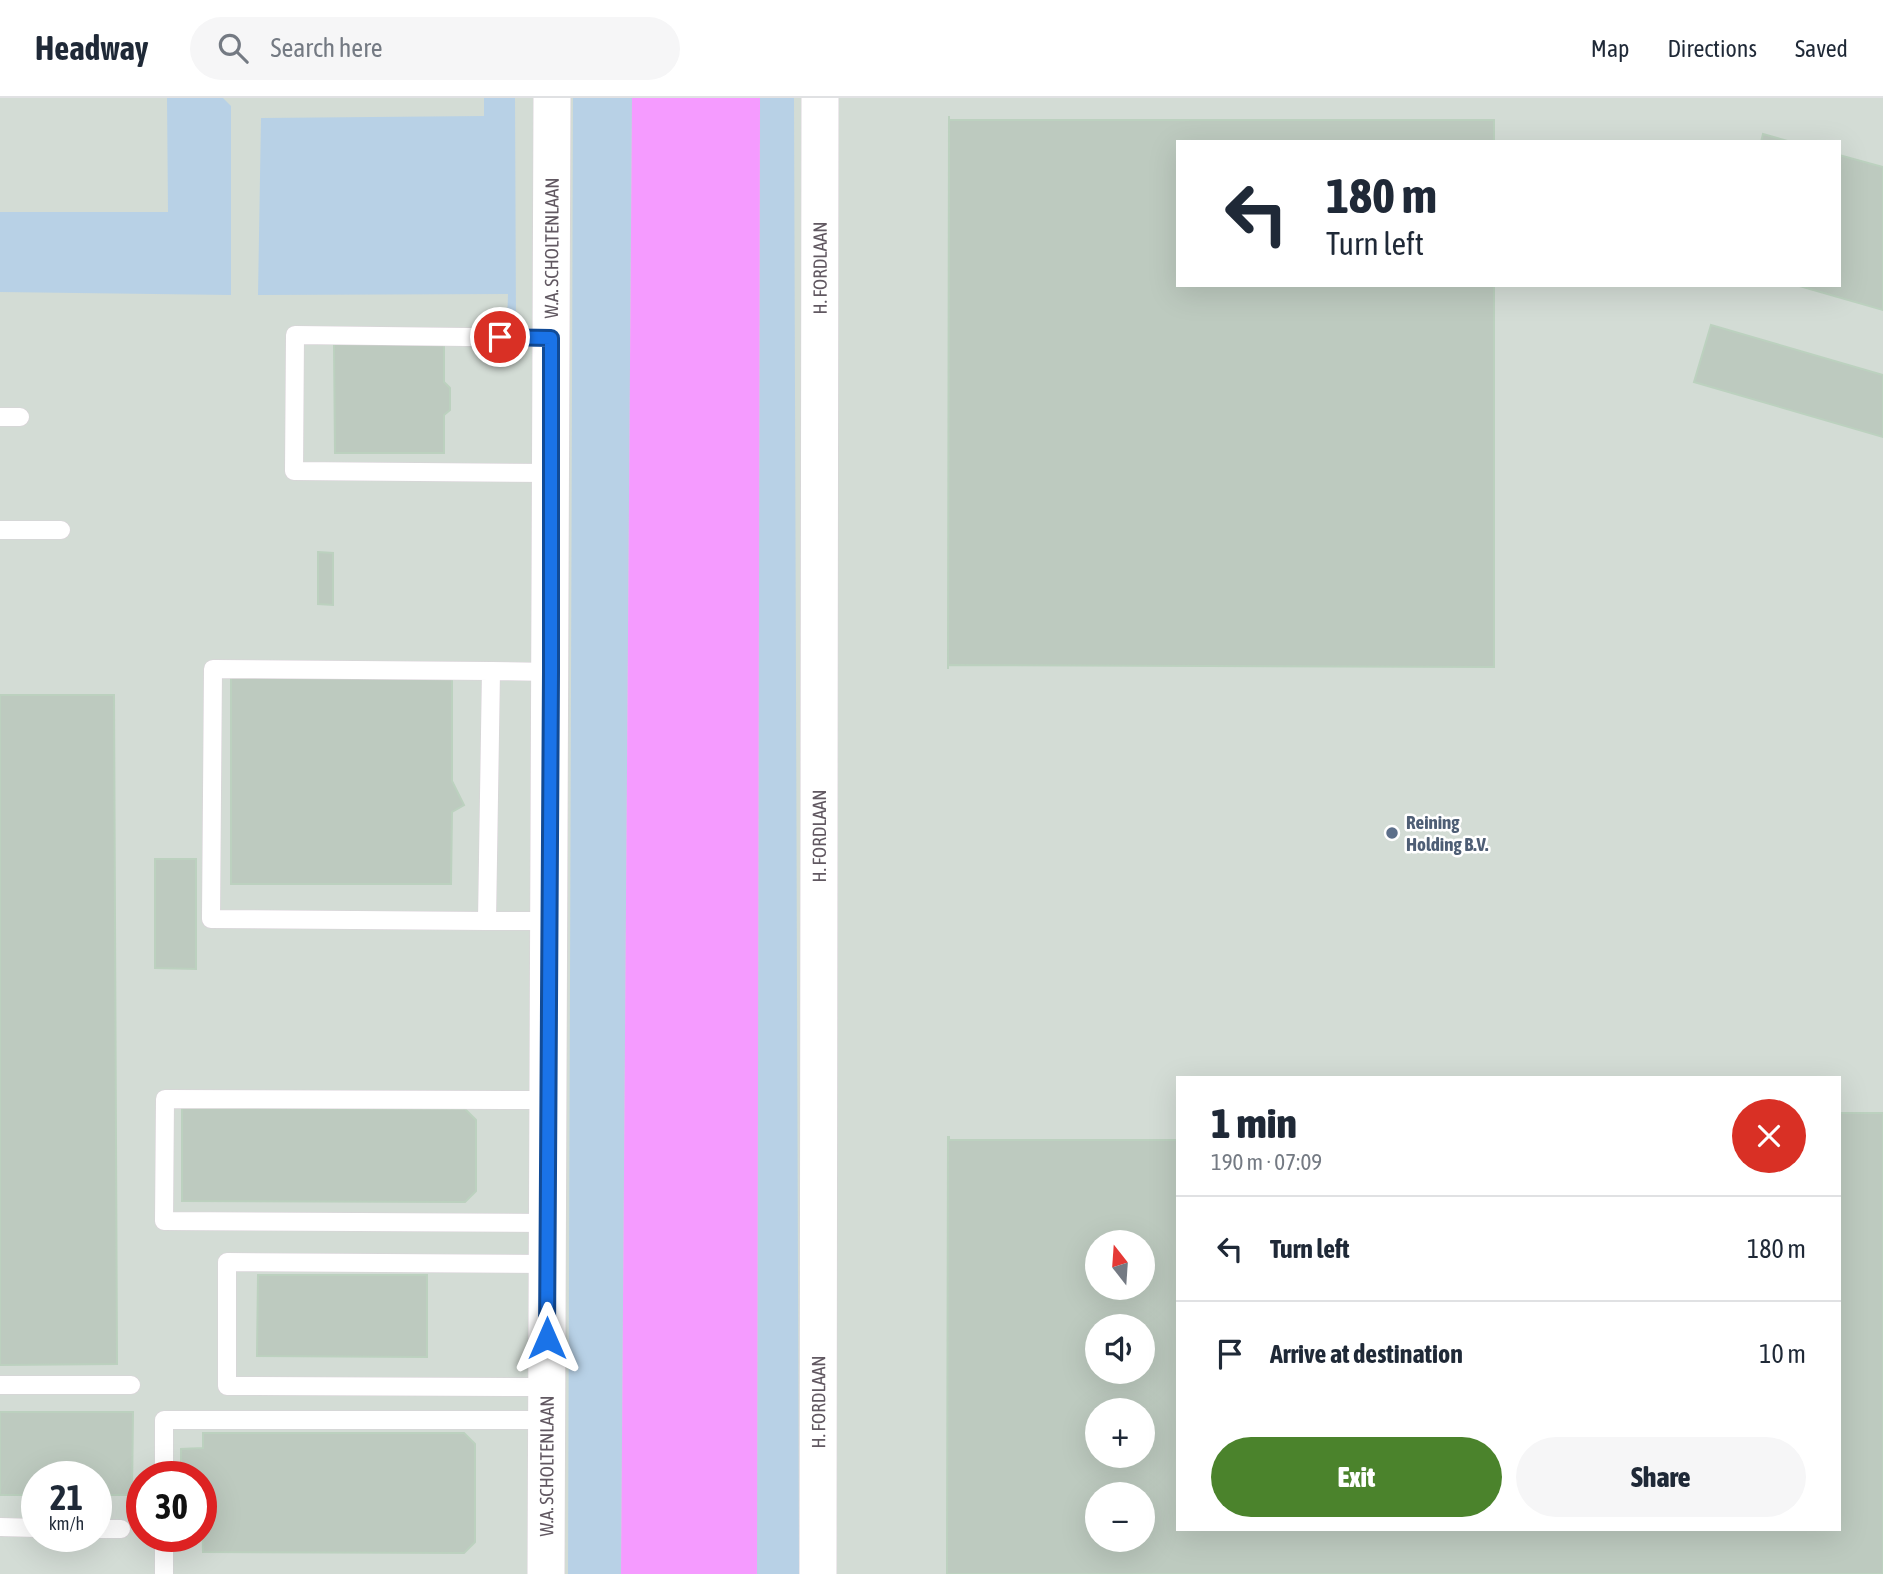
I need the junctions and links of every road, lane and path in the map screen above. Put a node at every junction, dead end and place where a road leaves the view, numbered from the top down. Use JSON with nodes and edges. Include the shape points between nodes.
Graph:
{"nodes":[{"id":1,"x":552,"y":98,"type":"edge"},
{"id":2,"x":820,"y":98,"type":"edge"},
{"id":3,"x":551,"y":338,"type":"junction"},
{"id":4,"x":0,"y":417,"type":"edge"},
{"id":5,"x":20,"y":417,"type":"dead end"},
{"id":6,"x":551,"y":473,"type":"junction"},
{"id":7,"x":0,"y":530,"type":"edge"},
{"id":8,"x":61,"y":530,"type":"dead end"},
{"id":9,"x":491,"y":671,"type":"junction"},
{"id":10,"x":551,"y":672,"type":"junction"},
{"id":11,"x":487,"y":921,"type":"junction"},
{"id":12,"x":549,"y":921,"type":"junction"},
{"id":13,"x":548,"y":1100,"type":"junction"},
{"id":14,"x":548,"y":1223,"type":"junction"},
{"id":15,"x":548,"y":1264,"type":"junction"},
{"id":16,"x":0,"y":1385,"type":"edge"},
{"id":17,"x":131,"y":1385,"type":"dead end"},
{"id":18,"x":547,"y":1404,"type":"junction"},
{"id":19,"x":164,"y":1461,"type":"edge"},
{"id":20,"x":0,"y":1527,"type":"edge"},
{"id":21,"x":21,"y":1528,"type":"edge"},
{"id":22,"x":112,"y":1529,"type":"edge"},
{"id":23,"x":121,"y":1529,"type":"dead end"},
{"id":24,"x":164,"y":1552,"type":"edge"},
{"id":25,"x":164,"y":1574,"type":"edge"},
{"id":26,"x":546,"y":1574,"type":"edge"},
{"id":27,"x":818,"y":1574,"type":"edge"}],
"edges":[{"from":1,"to":3,"type":"street","name":"W.A. SCHOLTENLAAN"},
{"from":2,"to":27,"type":"street","name":"H. FORDLAAN"},
{"from":3,"to":6,"type":"street","name":"W.A. SCHOLTENLAAN"},
{"from":3,"to":6,"type":"lane","via":[[295,335],[294,457],[294,471]]},
{"from":4,"to":5,"type":"lane"},
{"from":6,"to":10,"type":"street","name":"W.A. SCHOLTENLAAN"},
{"from":7,"to":8,"type":"lane"},
{"from":9,"to":10,"type":"lane"},
{"from":9,"to":11,"type":"lane"},
{"from":9,"to":11,"type":"lane","via":[[213,669],[211,919]]},
{"from":10,"to":12,"type":"street","name":"W.A. SCHOLTENLAAN"},
{"from":11,"to":12,"type":"lane"},
{"from":12,"to":13,"type":"street","name":"W.A. SCHOLTENLAAN"},
{"from":13,"to":14,"type":"street","name":"W.A. SCHOLTENLAAN"},
{"from":13,"to":14,"type":"lane","via":[[165,1099],[164,1221]]},
{"from":14,"to":15,"type":"street","name":"W.A. SCHOLTENLAAN"},
{"from":15,"to":18,"type":"street","name":"W.A. SCHOLTENLAAN"},
{"from":15,"to":18,"type":"lane","via":[[227,1262],[227,1386]]},
{"from":16,"to":17,"type":"lane"},
{"from":18,"to":19,"type":"lane","via":[[164,1420]]},
{"from":18,"to":26,"type":"street","name":"W.A. SCHOLTENLAAN"},
{"from":20,"to":21,"type":"lane"},
{"from":22,"to":23,"type":"lane"},
{"from":24,"to":25,"type":"lane"}]}
